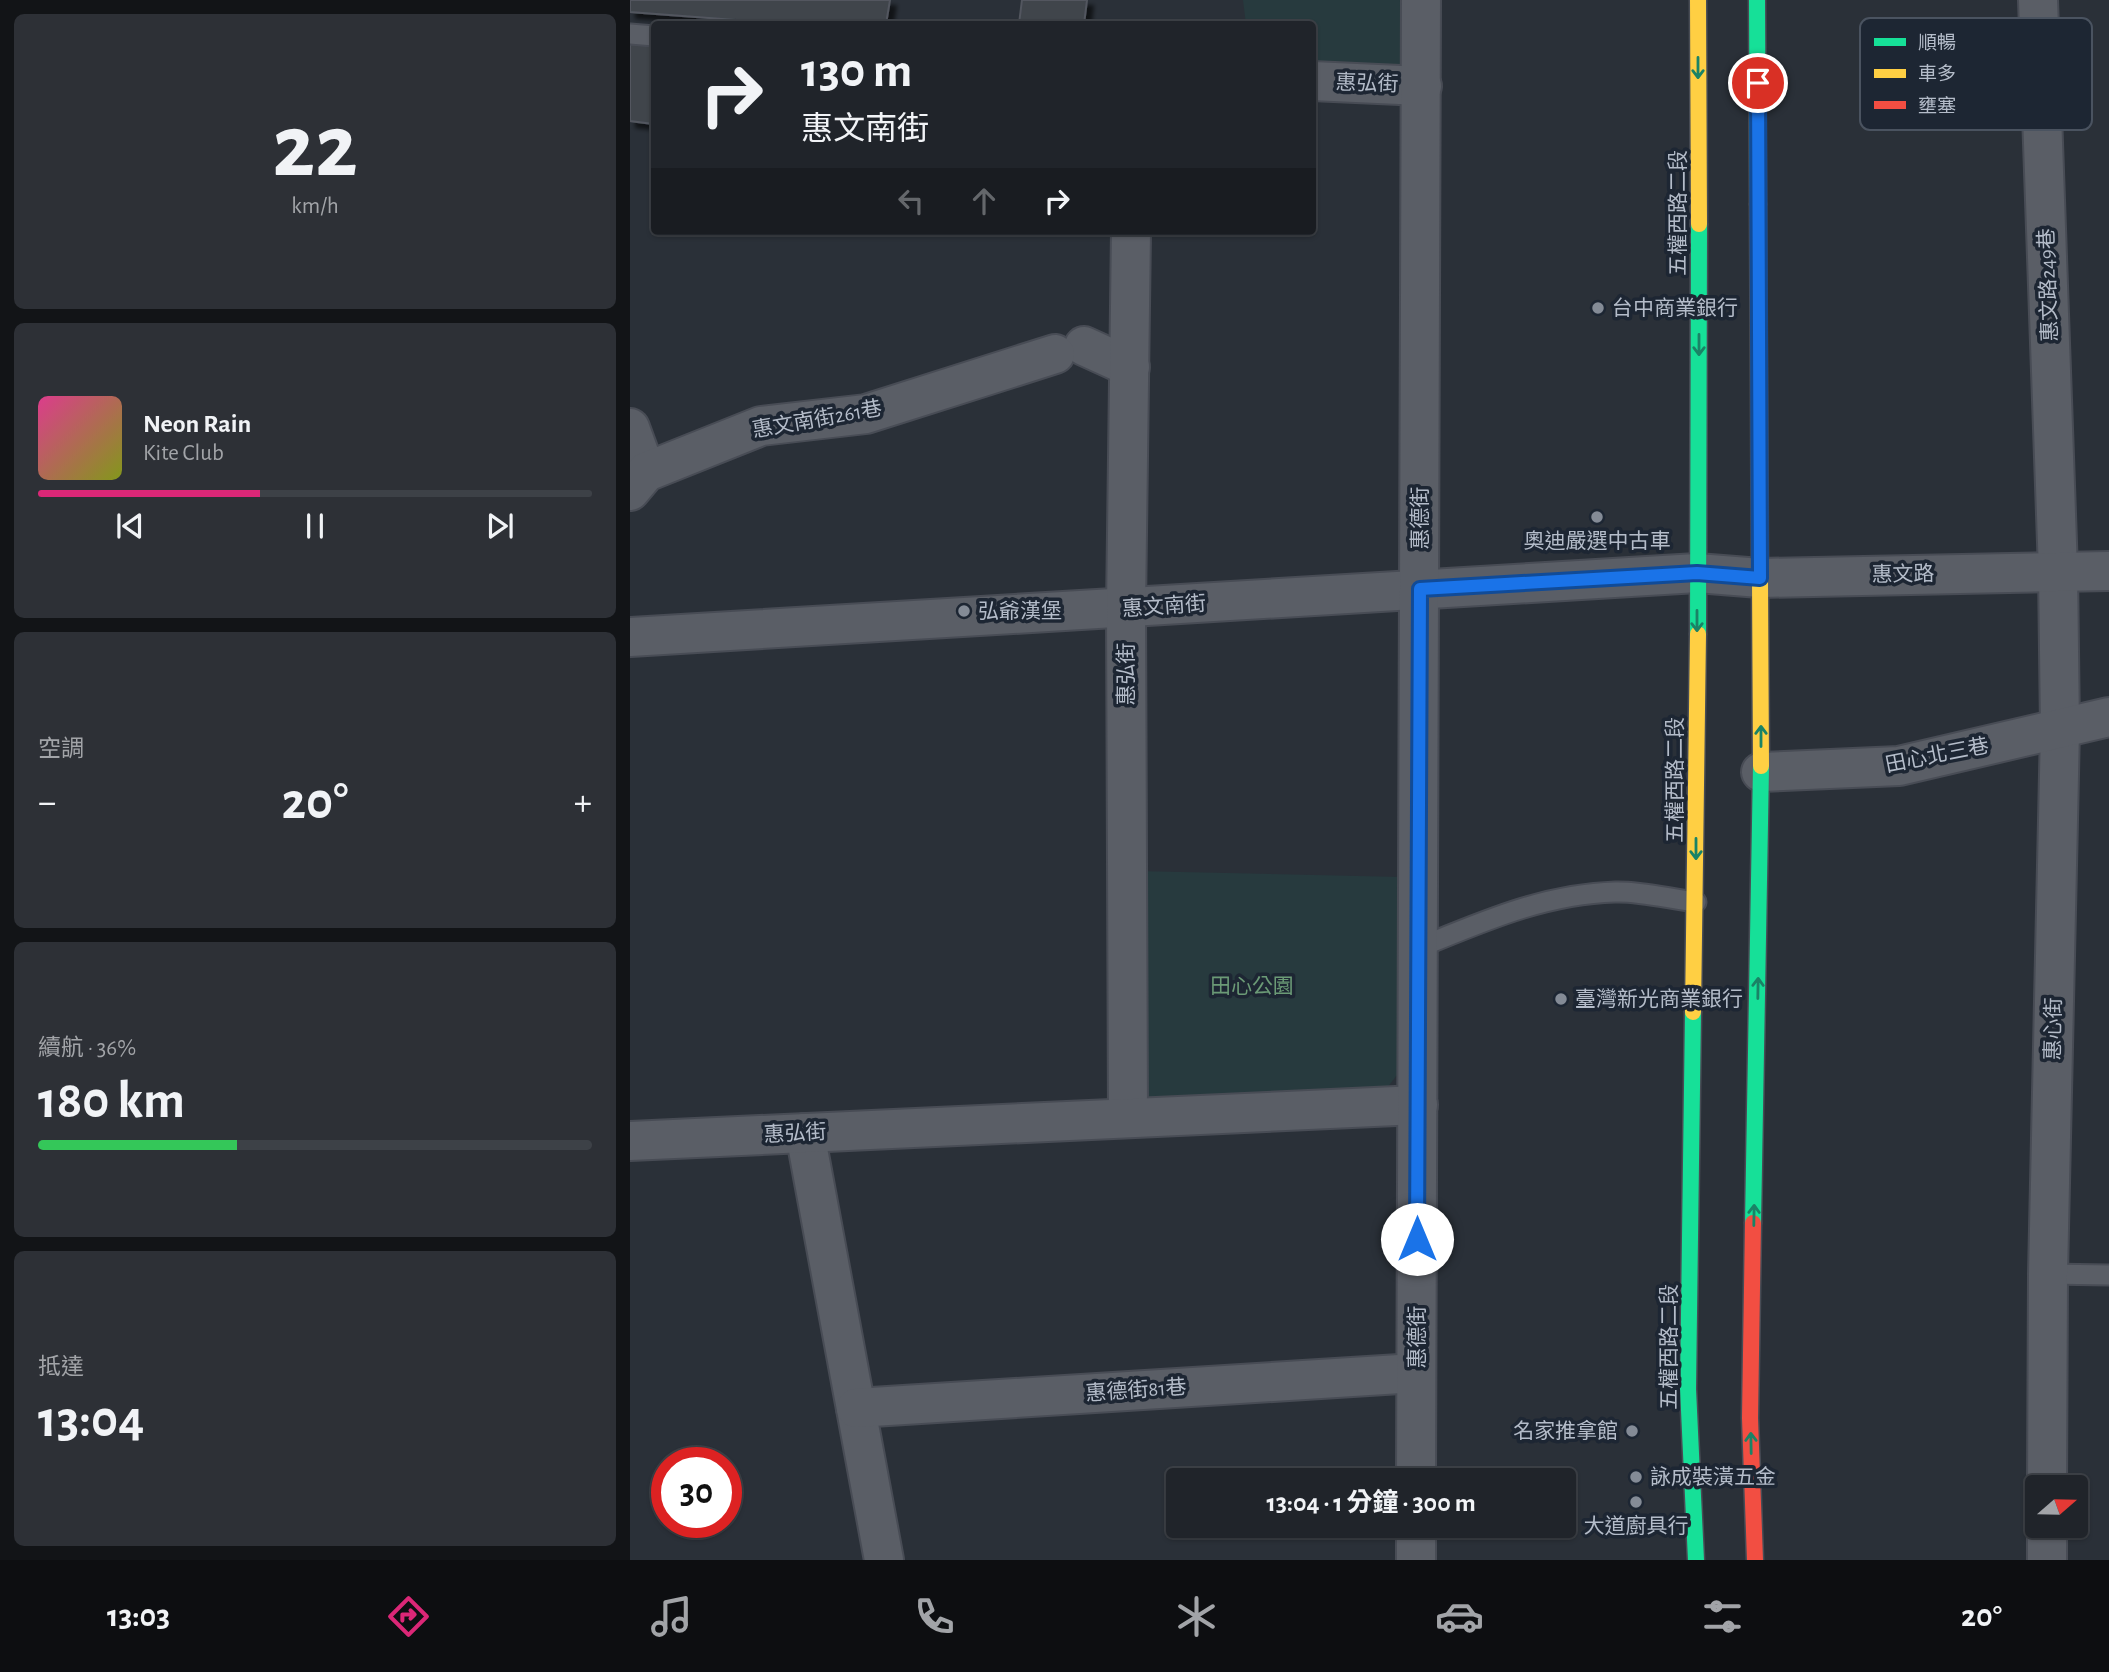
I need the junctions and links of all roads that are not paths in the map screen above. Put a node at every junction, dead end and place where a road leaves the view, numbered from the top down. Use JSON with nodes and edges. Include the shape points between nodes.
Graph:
{"nodes":[{"id":1,"x":1698,"y":0,"type":"edge"},
{"id":2,"x":1757,"y":0,"type":"edge"},
{"id":3,"x":2038,"y":0,"type":"edge"},
{"id":4,"x":1421,"y":9,"type":"edge"},
{"id":5,"x":2039,"y":18,"type":"edge"},
{"id":6,"x":630,"y":34,"type":"edge"},
{"id":7,"x":651,"y":36,"type":"edge"},
{"id":8,"x":1316,"y":81,"type":"edge"},
{"id":9,"x":1422,"y":86,"type":"junction"},
{"id":10,"x":2043,"y":130,"type":"edge"},
{"id":11,"x":1131,"y":235,"type":"edge"},
{"id":12,"x":1129,"y":366,"type":"junction"},
{"id":13,"x":630,"y":428,"type":"edge"},
{"id":14,"x":638,"y":482,"type":"edge"},
{"id":15,"x":2058,"y":571,"type":"junction"},
{"id":16,"x":2109,"y":571,"type":"edge"},
{"id":17,"x":1697,"y":573,"type":"junction"},
{"id":18,"x":1760,"y":578,"type":"junction"},
{"id":19,"x":1420,"y":589,"type":"junction"},
{"id":20,"x":1126,"y":608,"type":"junction"},
{"id":21,"x":630,"y":636,"type":"edge"},
{"id":22,"x":2109,"y":717,"type":"edge"},
{"id":23,"x":2060,"y":729,"type":"junction"},
{"id":24,"x":1761,"y":772,"type":"junction"},
{"id":25,"x":1696,"y":902,"type":"junction"},
{"id":26,"x":1418,"y":948,"type":"junction"},
{"id":27,"x":1418,"y":1105,"type":"junction"},
{"id":28,"x":1128,"y":1118,"type":"junction"},
{"id":29,"x":805,"y":1133,"type":"junction"},
{"id":30,"x":630,"y":1142,"type":"edge"},
{"id":31,"x":2048,"y":1274,"type":"junction"},
{"id":32,"x":2109,"y":1275,"type":"edge"},
{"id":33,"x":1416,"y":1373,"type":"junction"},
{"id":34,"x":856,"y":1408,"type":"junction"},
{"id":35,"x":1416,"y":1468,"type":"edge"},
{"id":36,"x":2047,"y":1475,"type":"edge"},
{"id":37,"x":1416,"y":1538,"type":"edge"},
{"id":38,"x":2047,"y":1538,"type":"edge"},
{"id":39,"x":884,"y":1560,"type":"edge"},
{"id":40,"x":1416,"y":1560,"type":"edge"},
{"id":41,"x":1696,"y":1560,"type":"edge"},
{"id":42,"x":1755,"y":1560,"type":"edge"},
{"id":43,"x":2047,"y":1560,"type":"edge"}],
"edges":[{"from":1,"to":17,"type":"main road","name":"五權西路二段","one_way":true},
{"from":2,"to":18,"type":"main road"},
{"from":3,"to":5,"type":"street","name":"惠文路249巷"},
{"from":4,"to":9,"type":"street","name":"惠德街"},
{"from":6,"to":7,"type":"lane"},
{"from":8,"to":9,"type":"street","name":"惠弘街"},
{"from":9,"to":19,"type":"street","name":"惠德街"},
{"from":10,"to":15,"type":"street","name":"惠文路249巷"},
{"from":11,"to":12,"type":"street","name":"惠弘街"},
{"from":12,"to":14,"type":"street","name":"惠文南街261巷","via":[[1070,350],[866,414],[761,426]]},
{"from":12,"to":20,"type":"street","name":"惠弘街"},
{"from":13,"to":14,"type":"street"},
{"from":15,"to":16,"type":"street","name":"惠文路"},
{"from":15,"to":18,"type":"street","name":"惠文路"},
{"from":15,"to":23,"type":"street","name":"惠心街"},
{"from":17,"to":18,"type":"street","name":"惠文路"},
{"from":17,"to":19,"type":"street","name":"惠文南街"},
{"from":17,"to":25,"type":"main road","name":"五權西路二段","one_way":true},
{"from":24,"to":18,"type":"main road","one_way":true},
{"from":19,"to":20,"type":"street","name":"惠文南街"},
{"from":19,"to":26,"type":"street","name":"惠德街"},
{"from":20,"to":21,"type":"street","name":"惠文南街"},
{"from":20,"to":28,"type":"street","name":"惠弘街"},
{"from":22,"to":23,"type":"street","name":"田心北三巷"},
{"from":23,"to":24,"type":"street","name":"田心北三巷","via":[[1899,766]]},
{"from":23,"to":31,"type":"street","name":"惠心街"},
{"from":42,"to":24,"type":"main road","one_way":true,"via":[[1750,1418]]},
{"from":25,"to":26,"type":"lane","via":[[1618,891],[1565,896],[1512,910]]},
{"from":25,"to":41,"type":"main road","name":"五權西路二段","via":[[1688,1389]]},
{"from":26,"to":27,"type":"street","name":"惠德街"},
{"from":27,"to":28,"type":"street","name":"惠弘街"},
{"from":27,"to":33,"type":"street","name":"惠德街"},
{"from":28,"to":29,"type":"street","name":"惠弘街"},
{"from":29,"to":30,"type":"street","name":"惠弘街"},
{"from":29,"to":34,"type":"street"},
{"from":31,"to":32,"type":"lane"},
{"from":31,"to":36,"type":"street","name":"惠心街"},
{"from":33,"to":34,"type":"street","name":"惠德街81巷"},
{"from":33,"to":35,"type":"street","name":"惠德街"},
{"from":34,"to":39,"type":"street"},
{"from":37,"to":40,"type":"street"},
{"from":38,"to":43,"type":"street"}]}
